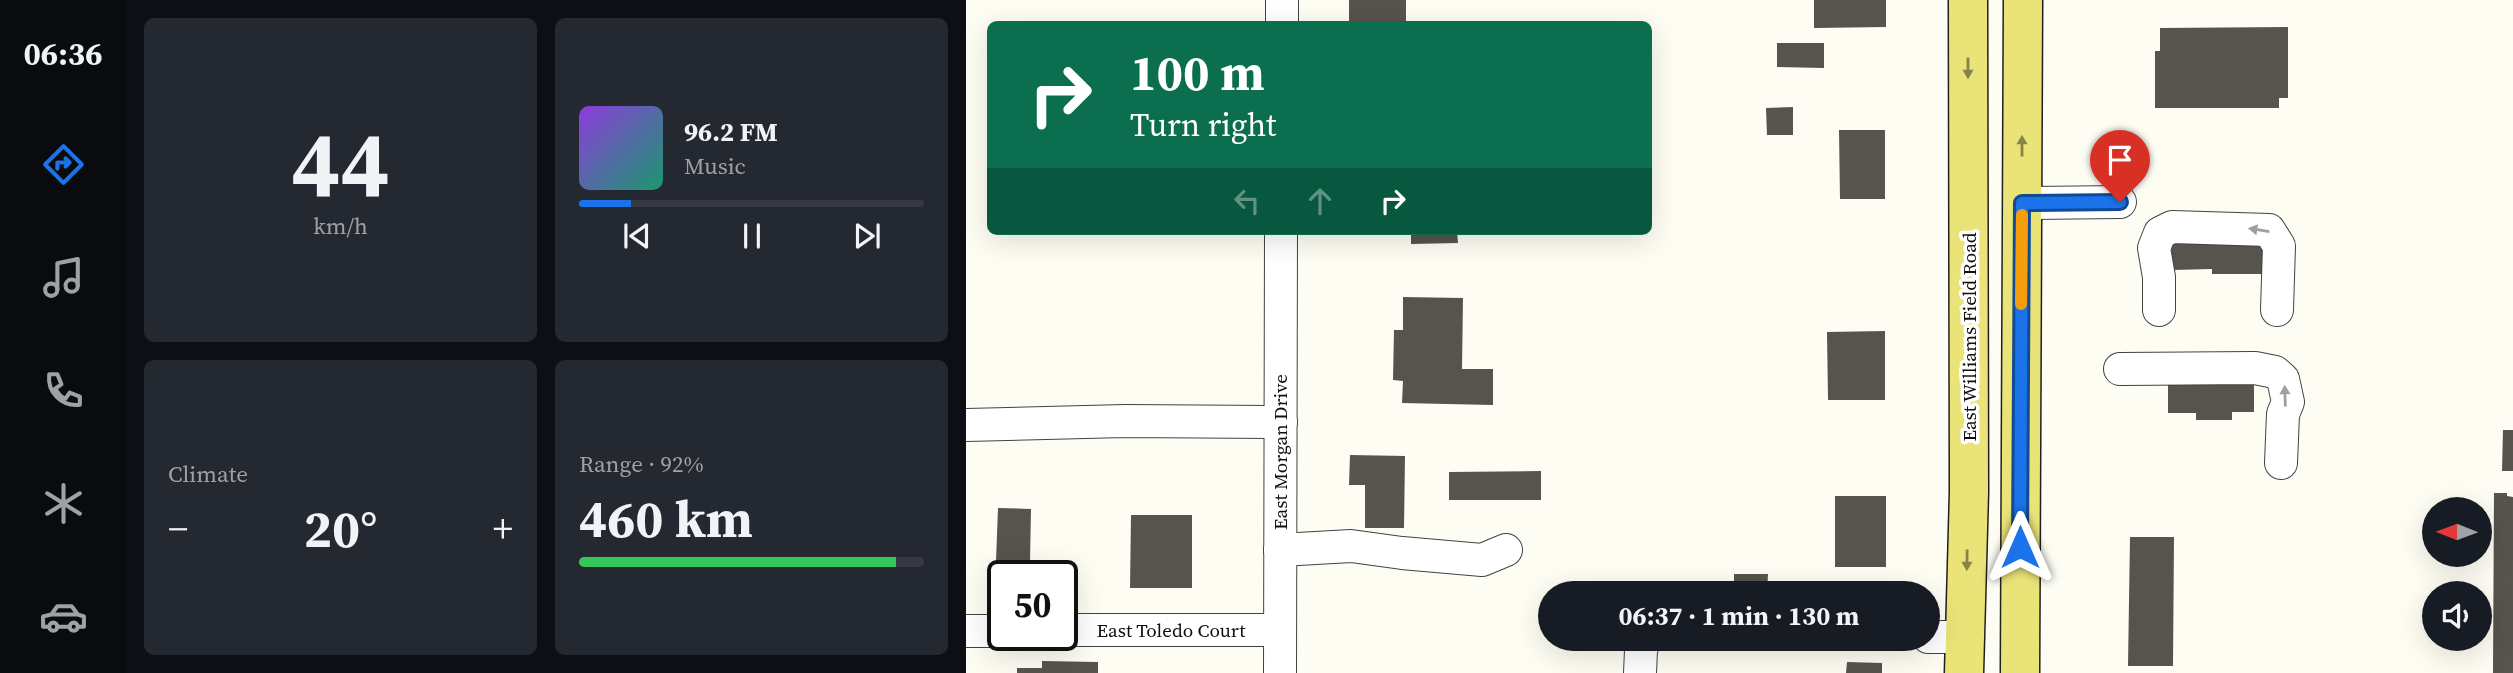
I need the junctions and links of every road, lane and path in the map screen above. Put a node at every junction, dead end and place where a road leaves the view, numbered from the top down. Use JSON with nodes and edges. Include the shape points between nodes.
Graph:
{"nodes":[{"id":1,"x":1282,"y":0,"type":"edge"},
{"id":2,"x":1968,"y":0,"type":"edge"},
{"id":3,"x":2023,"y":0,"type":"edge"},
{"id":4,"x":1282,"y":21,"type":"edge"},
{"id":5,"x":2120,"y":202,"type":"dead end"},
{"id":6,"x":2022,"y":203,"type":"junction"},
{"id":7,"x":1281,"y":235,"type":"edge"},
{"id":8,"x":2159,"y":310,"type":"dead end"},
{"id":9,"x":2277,"y":310,"type":"dead end"},
{"id":10,"x":2120,"y":369,"type":"dead end"},
{"id":11,"x":1281,"y":422,"type":"junction"},
{"id":12,"x":966,"y":425,"type":"edge"},
{"id":13,"x":2281,"y":463,"type":"dead end"},
{"id":14,"x":1969,"y":492,"type":"junction"},
{"id":15,"x":2021,"y":493,"type":"junction"},
{"id":16,"x":1280,"y":550,"type":"junction"},
{"id":17,"x":1506,"y":550,"type":"dead end"},
{"id":18,"x":1078,"y":630,"type":"edge"},
{"id":19,"x":1280,"y":630,"type":"junction"},
{"id":20,"x":966,"y":631,"type":"edge"},
{"id":21,"x":987,"y":631,"type":"edge"},
{"id":22,"x":1953,"y":649,"type":"edge"},
{"id":23,"x":1641,"y":651,"type":"edge"},
{"id":24,"x":1280,"y":673,"type":"edge"},
{"id":25,"x":1640,"y":673,"type":"edge"},
{"id":26,"x":2020,"y":673,"type":"edge"}],
"edges":[{"from":1,"to":4,"type":"street"},
{"from":2,"to":14,"type":"main road","name":"East Williams Field Road","one_way":true},
{"from":6,"to":3,"type":"main road","one_way":true},
{"from":5,"to":6,"type":"street"},
{"from":6,"to":15,"type":"main road"},
{"from":7,"to":11,"type":"street","name":"East Morgan Drive"},
{"from":9,"to":8,"type":"street","one_way":true,"via":[[2279,246],[2269,230],[2172,227],[2160,233],[2154,248]]},
{"from":13,"to":10,"type":"street","one_way":true,"via":[[2283,414],[2288,402],[2283,379],[2274,372],[2255,368]]},
{"from":11,"to":12,"type":"street"},
{"from":11,"to":16,"type":"street","name":"East Morgan Drive"},
{"from":14,"to":15,"type":"main road"},
{"from":14,"to":22,"type":"main road","name":"East Williams Field Road","one_way":true},
{"from":15,"to":26,"type":"main road"},
{"from":16,"to":17,"type":"street","via":[[1352,545],[1482,560]]},
{"from":16,"to":19,"type":"street","name":"East Morgan Drive"},
{"from":18,"to":19,"type":"street","name":"East Toledo Court"},
{"from":19,"to":24,"type":"street","name":"East Morgan Drive"},
{"from":20,"to":21,"type":"street"},
{"from":23,"to":25,"type":"street"}]}
